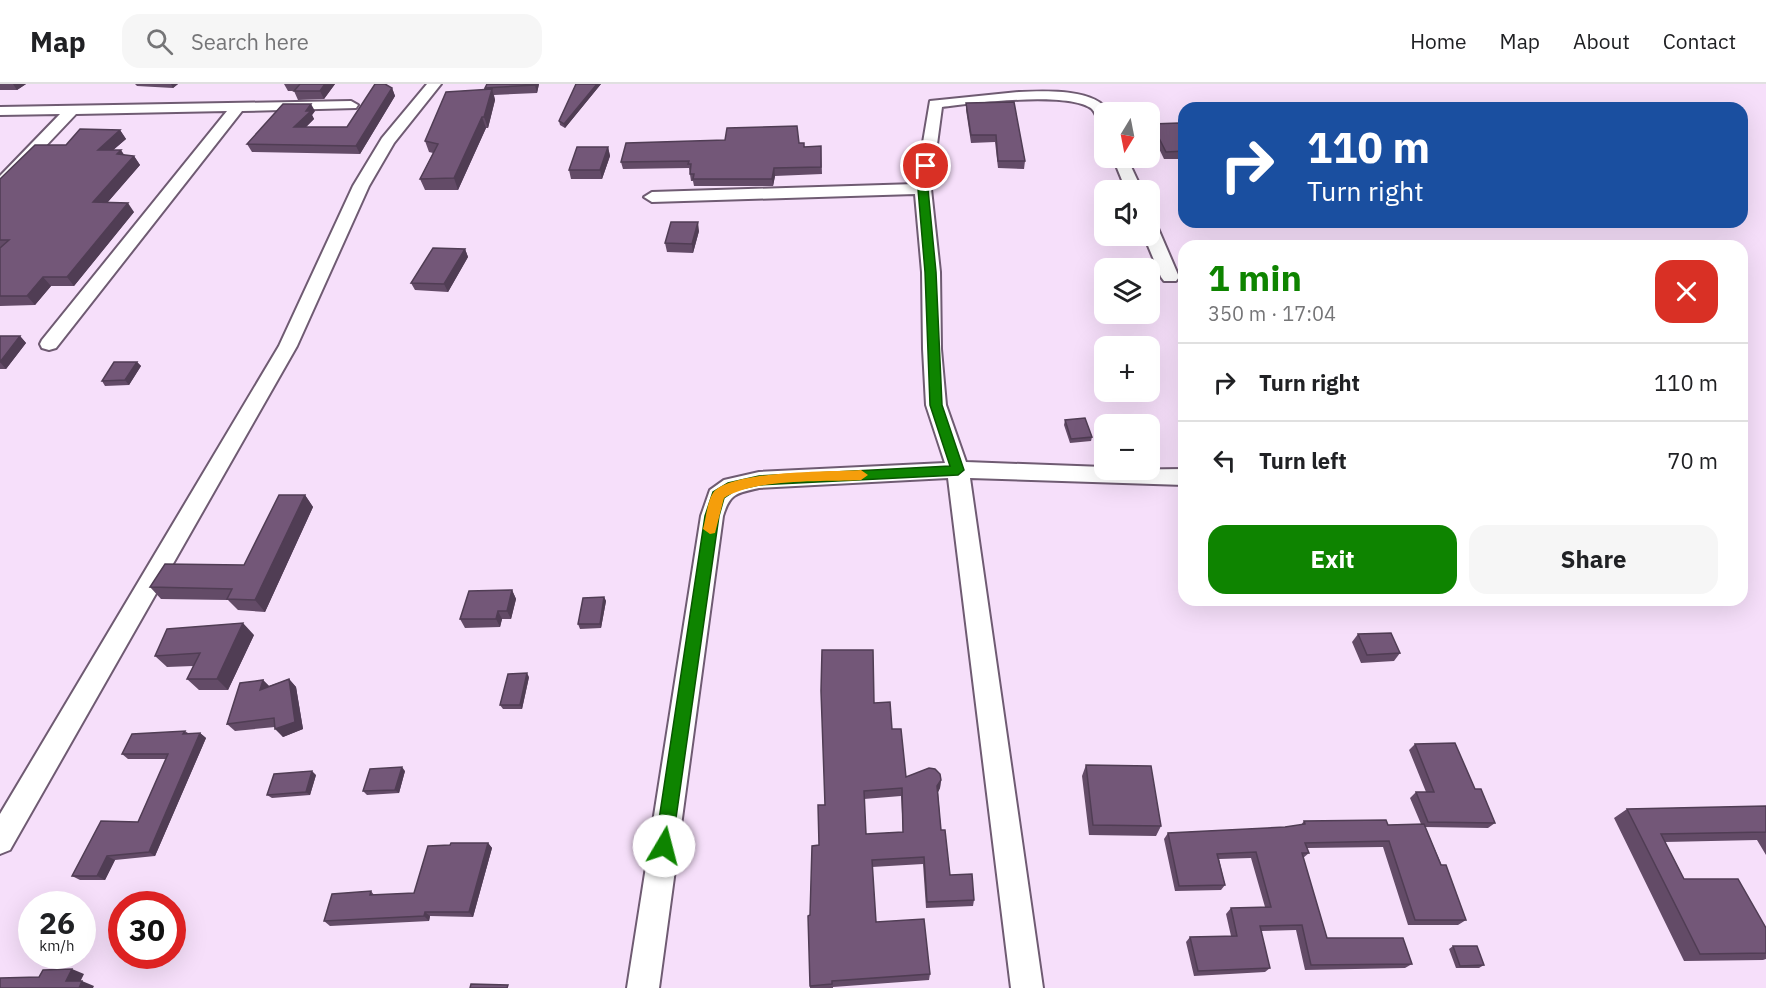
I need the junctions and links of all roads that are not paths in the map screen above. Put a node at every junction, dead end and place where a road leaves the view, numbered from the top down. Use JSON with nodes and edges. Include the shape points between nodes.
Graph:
{"nodes":[{"id":1,"x":434,"y":84,"type":"edge"},
{"id":2,"x":1041,"y":90,"type":"edge"},
{"id":3,"x":351,"y":105,"type":"dead end"},
{"id":4,"x":1094,"y":105,"type":"edge"},
{"id":5,"x":237,"y":108,"type":"junction"},
{"id":6,"x":73,"y":109,"type":"junction"},
{"id":7,"x":0,"y":111,"type":"edge"},
{"id":8,"x":0,"y":185,"type":"edge"},
{"id":9,"x":923,"y":189,"type":"junction"},
{"id":10,"x":652,"y":197,"type":"dead end"},
{"id":11,"x":1157,"y":246,"type":"edge"},
{"id":12,"x":1170,"y":277,"type":"dead end"},
{"id":13,"x":49,"y":344,"type":"dead end"},
{"id":14,"x":958,"y":470,"type":"junction"},
{"id":15,"x":1178,"y":477,"type":"edge"},
{"id":16,"x":0,"y":840,"type":"edge"},
{"id":17,"x":643,"y":988,"type":"edge"},
{"id":18,"x":1027,"y":988,"type":"edge"}],
"edges":[{"from":1,"to":16,"type":"street","via":[[387,141],[361,186],[288,346]]},
{"from":2,"to":4,"type":"street"},
{"from":2,"to":9,"type":"street","via":[[935,104]]},
{"from":3,"to":5,"type":"street"},
{"from":5,"to":6,"type":"street"},
{"from":5,"to":13,"type":"street"},
{"from":6,"to":7,"type":"street"},
{"from":6,"to":8,"type":"street"},
{"from":9,"to":10,"type":"street"},
{"from":9,"to":14,"type":"street","via":[[936,405]]},
{"from":11,"to":12,"type":"street"},
{"from":14,"to":15,"type":"street"},
{"from":14,"to":17,"type":"street","via":[[759,480],[732,486],[718,496]]},
{"from":14,"to":18,"type":"street"}]}
